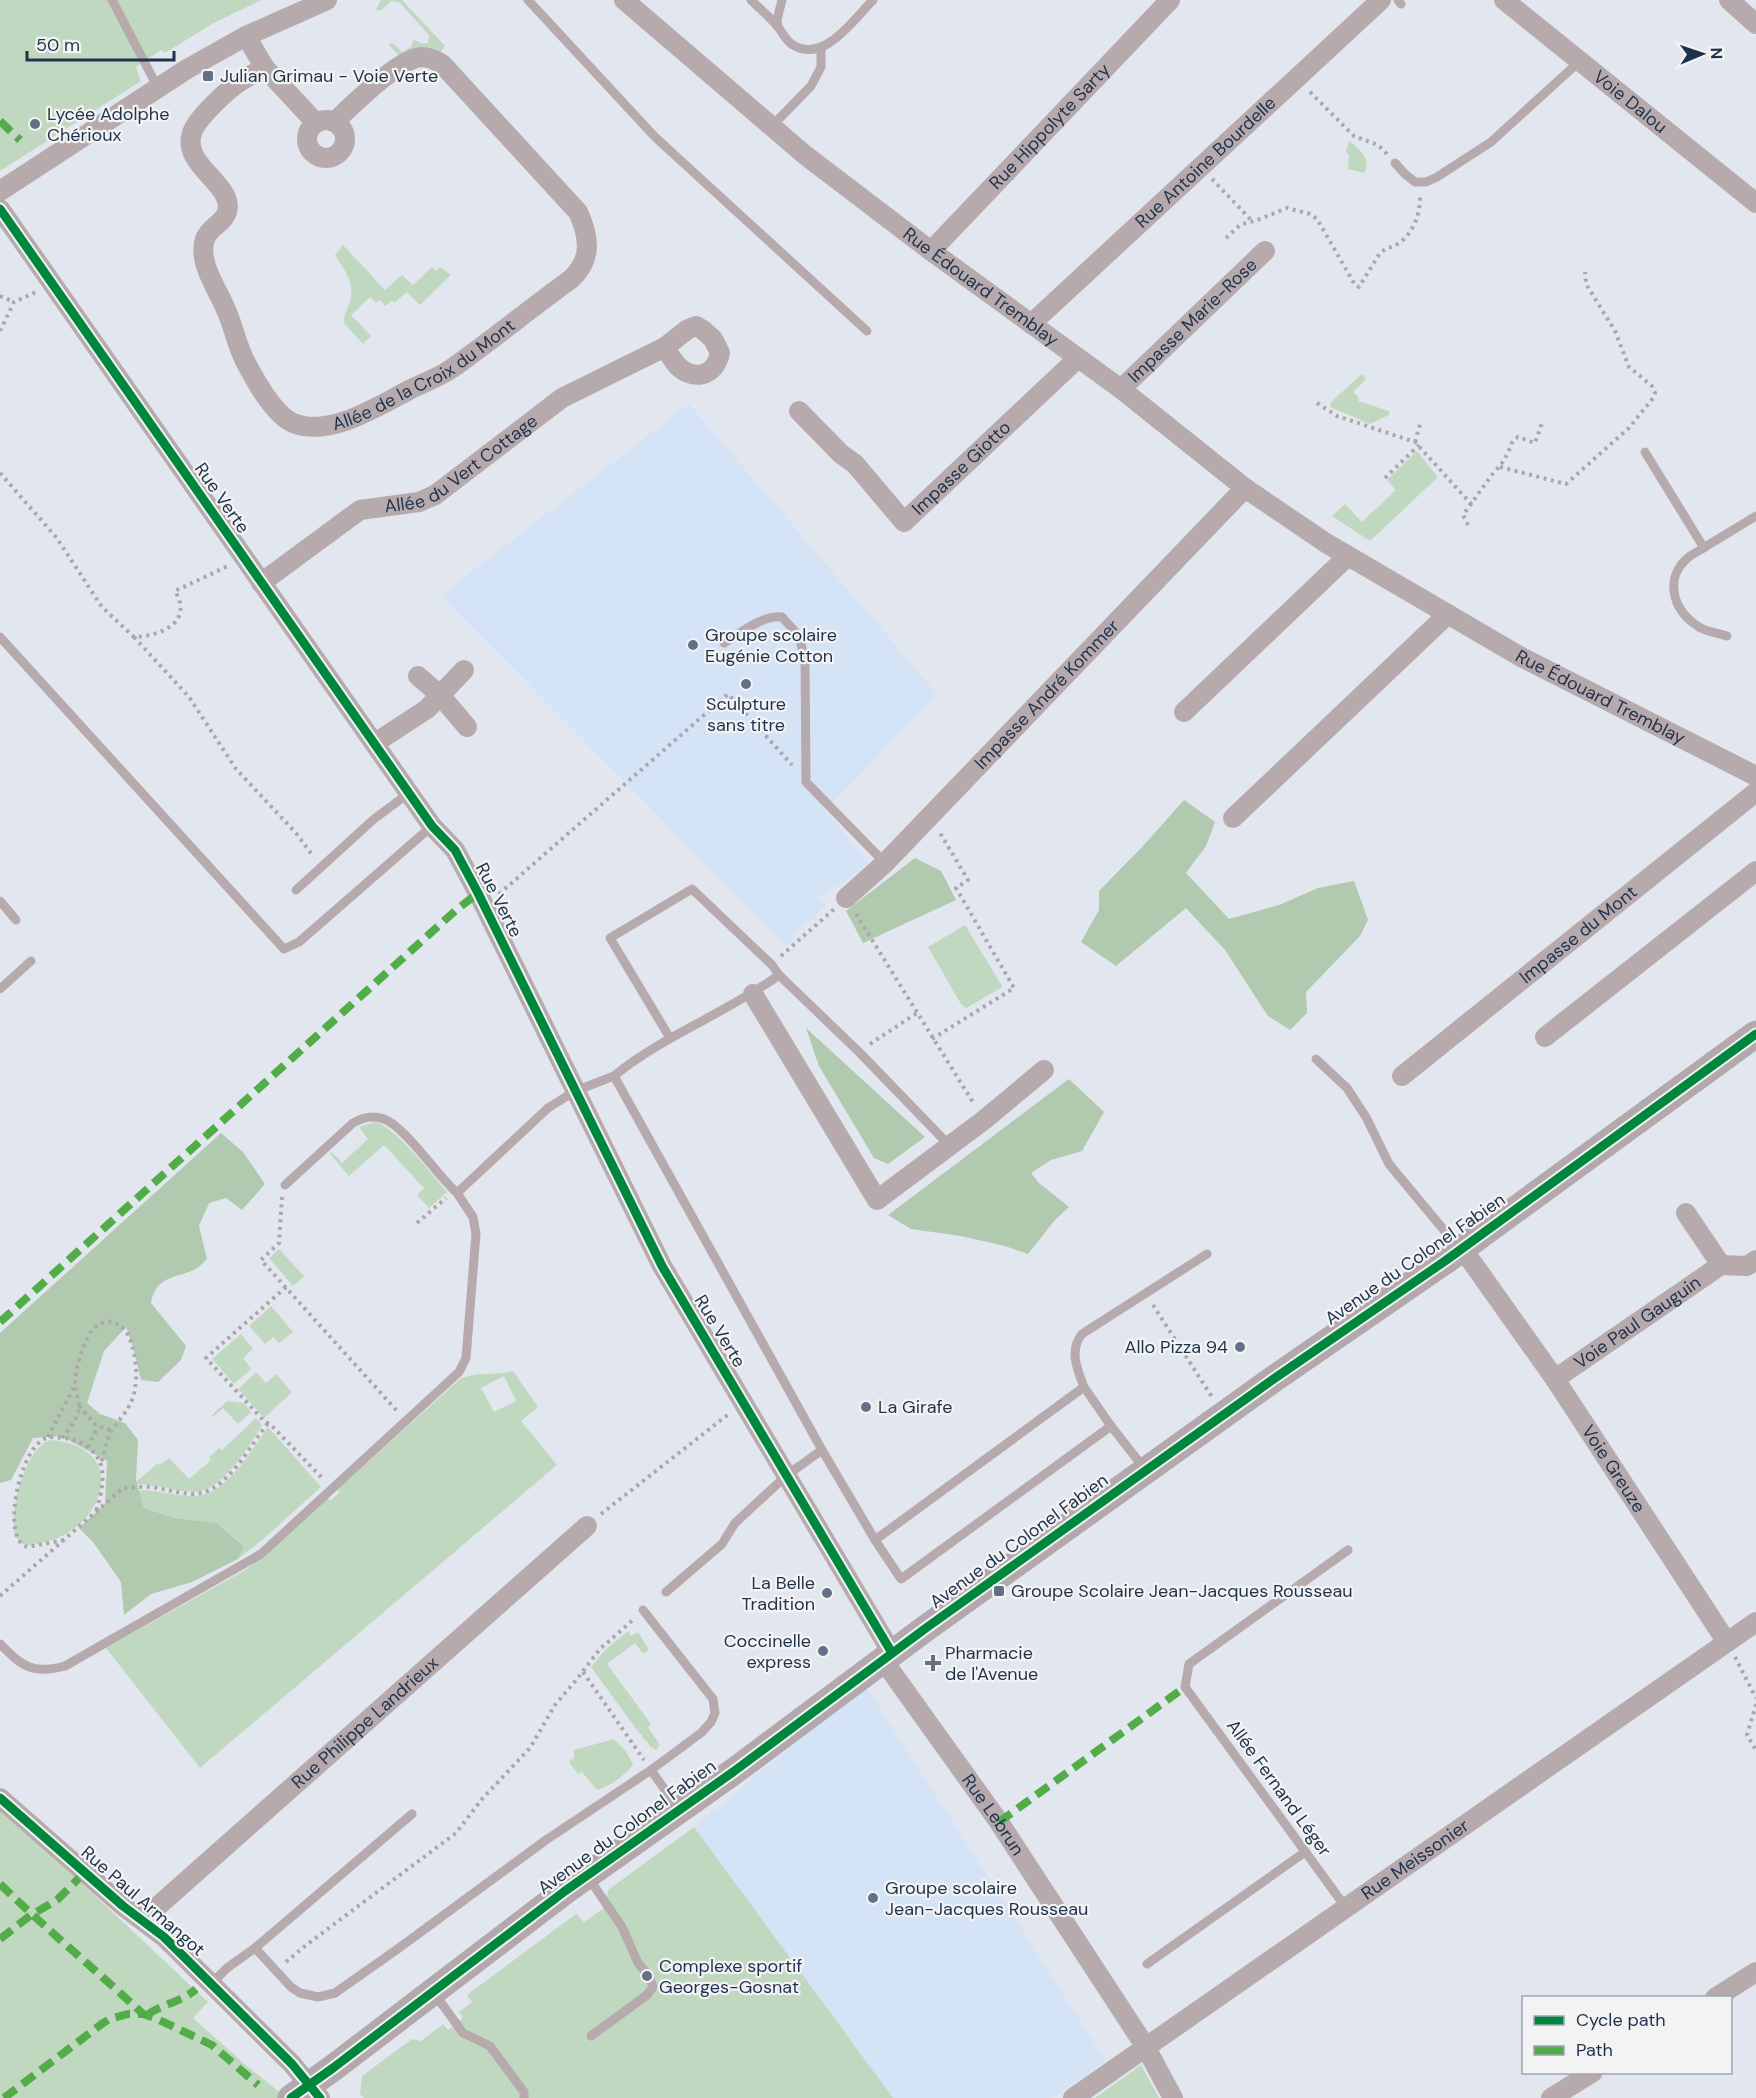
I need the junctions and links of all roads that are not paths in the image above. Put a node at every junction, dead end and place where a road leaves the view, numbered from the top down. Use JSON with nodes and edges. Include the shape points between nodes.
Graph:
{"nodes":[{"id":1,"x":112,"y":0,"type":"edge"},
{"id":2,"x":327,"y":0,"type":"edge"},
{"id":3,"x":528,"y":0,"type":"edge"},
{"id":4,"x":624,"y":0,"type":"edge"},
{"id":5,"x":751,"y":0,"type":"edge"},
{"id":6,"x":782,"y":0,"type":"edge"},
{"id":7,"x":873,"y":0,"type":"edge"},
{"id":8,"x":1170,"y":0,"type":"edge"},
{"id":9,"x":1381,"y":0,"type":"edge"},
{"id":10,"x":1504,"y":0,"type":"edge"},
{"id":11,"x":1729,"y":0,"type":"edge"},
{"id":12,"x":1756,"y":24,"type":"edge"},
{"id":13,"x":778,"y":27,"type":"junction"},
{"id":14,"x":246,"y":36,"type":"junction"},
{"id":15,"x":821,"y":47,"type":"junction"},
{"id":16,"x":1581,"y":60,"type":"junction"},
{"id":17,"x":265,"y":68,"type":"junction"},
{"id":18,"x":159,"y":88,"type":"junction"},
{"id":19,"x":772,"y":126,"type":"junction"},
{"id":20,"x":1395,"y":163,"type":"road end"},
{"id":21,"x":0,"y":191,"type":"edge"},
{"id":22,"x":1756,"y":203,"type":"edge"},
{"id":23,"x":0,"y":209,"type":"edge"},
{"id":24,"x":1265,"y":250,"type":"dead end"},
{"id":25,"x":931,"y":251,"type":"junction"},
{"id":26,"x":1031,"y":324,"type":"junction"},
{"id":27,"x":867,"y":331,"type":"dead end"},
{"id":28,"x":665,"y":347,"type":"dead end"},
{"id":29,"x":1077,"y":359,"type":"junction"},
{"id":30,"x":1121,"y":389,"type":"junction"},
{"id":31,"x":799,"y":411,"type":"dead end"},
{"id":32,"x":1646,"y":452,"type":"dead end"},
{"id":33,"x":1245,"y":488,"type":"junction"},
{"id":34,"x":1756,"y":516,"type":"edge"},
{"id":35,"x":1704,"y":548,"type":"junction"},
{"id":36,"x":1348,"y":556,"type":"junction"},
{"id":37,"x":261,"y":583,"type":"junction"},
{"id":38,"x":1448,"y":614,"type":"junction"},
{"id":39,"x":1727,"y":636,"type":"dead end"},
{"id":40,"x":0,"y":637,"type":"edge"},
{"id":41,"x":724,"y":643,"type":"dead end"},
{"id":42,"x":464,"y":670,"type":"dead end"},
{"id":43,"x":418,"y":676,"type":"dead end"},
{"id":44,"x":440,"y":695,"type":"junction"},
{"id":45,"x":1184,"y":712,"type":"dead end"},
{"id":46,"x":467,"y":727,"type":"dead end"},
{"id":47,"x":375,"y":743,"type":"junction"},
{"id":48,"x":1756,"y":776,"type":"edge"},
{"id":49,"x":1756,"y":792,"type":"edge"},
{"id":50,"x":409,"y":793,"type":"junction"},
{"id":51,"x":1233,"y":818,"type":"dead end"},
{"id":52,"x":432,"y":826,"type":"junction"},
{"id":53,"x":885,"y":863,"type":"junction"},
{"id":54,"x":1756,"y":872,"type":"edge"},
{"id":55,"x":296,"y":890,"type":"dead end"},
{"id":56,"x":846,"y":898,"type":"road end"},
{"id":57,"x":0,"y":901,"type":"edge"},
{"id":58,"x":16,"y":920,"type":"dead end"},
{"id":59,"x":31,"y":961,"type":"dead end"},
{"id":60,"x":779,"y":975,"type":"junction"},
{"id":61,"x":0,"y":989,"type":"edge"},
{"id":62,"x":753,"y":994,"type":"junction"},
{"id":63,"x":1756,"y":1034,"type":"edge"},
{"id":64,"x":1545,"y":1037,"type":"dead end"},
{"id":65,"x":670,"y":1038,"type":"junction"},
{"id":66,"x":1316,"y":1059,"type":"dead end"},
{"id":67,"x":1044,"y":1070,"type":"dead end"},
{"id":68,"x":614,"y":1076,"type":"junction"},
{"id":69,"x":1402,"y":1076,"type":"dead end"},
{"id":70,"x":575,"y":1091,"type":"junction"},
{"id":71,"x":949,"y":1145,"type":"junction"},
{"id":72,"x":285,"y":1185,"type":"road end"},
{"id":73,"x":457,"y":1193,"type":"junction"},
{"id":74,"x":1686,"y":1213,"type":"dead end"},
{"id":75,"x":1462,"y":1248,"type":"junction"},
{"id":76,"x":1207,"y":1254,"type":"dead end"},
{"id":77,"x":1755,"y":1263,"type":"edge"},
{"id":78,"x":1721,"y":1265,"type":"junction"},
{"id":79,"x":1555,"y":1379,"type":"junction"},
{"id":80,"x":1084,"y":1387,"type":"junction"},
{"id":81,"x":1111,"y":1426,"type":"junction"},
{"id":82,"x":822,"y":1450,"type":"junction"},
{"id":83,"x":1145,"y":1470,"type":"junction"},
{"id":84,"x":787,"y":1475,"type":"junction"},
{"id":85,"x":587,"y":1526,"type":"road end"},
{"id":86,"x":875,"y":1540,"type":"junction"},
{"id":87,"x":1348,"y":1550,"type":"dead end"},
{"id":88,"x":666,"y":1592,"type":"dead end"},
{"id":89,"x":643,"y":1610,"type":"road end"},
{"id":90,"x":1756,"y":1622,"type":"edge"},
{"id":91,"x":1726,"y":1641,"type":"junction"},
{"id":92,"x":0,"y":1644,"type":"edge"},
{"id":93,"x":888,"y":1656,"type":"junction"},
{"id":94,"x":651,"y":1770,"type":"junction"},
{"id":95,"x":0,"y":1798,"type":"edge"},
{"id":96,"x":679,"y":1810,"type":"junction"},
{"id":97,"x":412,"y":1814,"type":"dead end"},
{"id":98,"x":1305,"y":1852,"type":"junction"},
{"id":99,"x":586,"y":1875,"type":"junction"},
{"id":100,"x":1347,"y":1909,"type":"junction"},
{"id":101,"x":144,"y":1921,"type":"junction"},
{"id":102,"x":255,"y":1948,"type":"junction"},
{"id":103,"x":1147,"y":1964,"type":"dead end"},
{"id":104,"x":1756,"y":1972,"type":"edge"},
{"id":105,"x":211,"y":1984,"type":"junction"},
{"id":106,"x":433,"y":1991,"type":"junction"},
{"id":107,"x":1718,"y":1996,"type":"edge"},
{"id":108,"x":591,"y":2036,"type":"dead end"},
{"id":109,"x":1144,"y":2046,"type":"junction"},
{"id":110,"x":1591,"y":2074,"type":"edge"},
{"id":111,"x":307,"y":2094,"type":"edge"},
{"id":112,"x":524,"y":2098,"type":"edge"},
{"id":113,"x":1073,"y":2098,"type":"edge"},
{"id":114,"x":1173,"y":2098,"type":"edge"},
{"id":115,"x":1551,"y":2098,"type":"edge"}],
"edges":[{"from":1,"to":18,"type":"lane"},
{"from":2,"to":14,"type":"street"},
{"from":3,"to":27,"type":"lane","via":[[655,137]]},
{"from":4,"to":19,"type":"street","name":"Rue Édouard Tremblay"},
{"from":5,"to":13,"type":"lane"},
{"from":6,"to":13,"type":"lane"},
{"from":7,"to":15,"type":"lane","via":[[835,39]]},
{"from":8,"to":25,"type":"street","name":"Rue Hippolyte Sarty"},
{"from":9,"to":26,"type":"street","name":"Rue Antoine Bourdelle"},
{"from":10,"to":16,"type":"street","name":"Voie Dalou"},
{"from":11,"to":12,"type":"street"},
{"from":13,"to":15,"type":"lane","via":[[791,44],[802,49]]},
{"from":14,"to":17,"type":"street","name":"Allée de la Croix du Mont"},
{"from":14,"to":18,"type":"street"},
{"from":15,"to":19,"type":"lane","via":[[821,67],[811,86]]},
{"from":16,"to":20,"type":"lane","via":[[1491,142],[1437,177],[1420,183],[1411,180]]},
{"from":16,"to":22,"type":"street","name":"Voie Dalou"},
{"from":17,"to":17,"type":"street","name":"Allée de la Croix du Mont","via":[[236,85],[200,118],[191,144],[197,161],[228,203],[227,214],[204,240],[209,273],[258,384],[288,420],[318,427],[338,423],[453,368],[571,279],[583,265],[585,231],[578,212],[434,59],[415,58],[398,67],[325,122]]},
{"from":18,"to":21,"type":"street"},
{"from":19,"to":25,"type":"street","name":"Rue Édouard Tremblay"},
{"from":23,"to":37,"type":"street","name":"Rue Verte"},
{"from":24,"to":30,"type":"street","name":"Impasse Marie-Rose"},
{"from":25,"to":26,"type":"street","name":"Rue Édouard Tremblay"},
{"from":26,"to":29,"type":"street","name":"Rue Édouard Tremblay"},
{"from":28,"to":37,"type":"street","name":"Allée du Vert Cottage","via":[[562,398],[428,500],[360,510]]},
{"from":29,"to":30,"type":"street","name":"Rue Édouard Tremblay"},
{"from":29,"to":31,"type":"street","name":"Impasse Giotto","via":[[904,522],[855,464]]},
{"from":30,"to":33,"type":"street","name":"Rue Édouard Tremblay"},
{"from":32,"to":35,"type":"lane"},
{"from":33,"to":36,"type":"street","name":"Rue Édouard Tremblay"},
{"from":33,"to":53,"type":"street","name":"Impasse André Kommer"},
{"from":34,"to":35,"type":"lane"},
{"from":35,"to":39,"type":"lane","via":[[1681,563],[1674,577],[1676,599],[1682,612],[1698,626]]},
{"from":36,"to":38,"type":"street","name":"Rue Édouard Tremblay"},
{"from":36,"to":45,"type":"street"},
{"from":37,"to":47,"type":"street","name":"Rue Verte"},
{"from":38,"to":48,"type":"street","name":"Rue Édouard Tremblay","via":[[1534,663]]},
{"from":38,"to":51,"type":"street"},
{"from":40,"to":52,"type":"lane","via":[[284,949],[299,942]]},
{"from":41,"to":53,"type":"lane","via":[[774,616],[786,619],[798,635],[805,657],[806,782]]},
{"from":42,"to":44,"type":"street"},
{"from":43,"to":44,"type":"street"},
{"from":44,"to":46,"type":"street"},
{"from":44,"to":47,"type":"street","via":[[427,709]]},
{"from":47,"to":50,"type":"street","name":"Rue Verte"},
{"from":49,"to":69,"type":"street","name":"Impasse du Mont"},
{"from":50,"to":52,"type":"street","name":"Rue Verte"},
{"from":50,"to":55,"type":"lane","via":[[374,819]]},
{"from":52,"to":70,"type":"street","name":"Rue Verte","via":[[455,850]]},
{"from":53,"to":56,"type":"street","name":"Impasse André Kommer"},
{"from":54,"to":64,"type":"street"},
{"from":57,"to":58,"type":"lane"},
{"from":59,"to":61,"type":"lane"},
{"from":60,"to":62,"type":"lane"},
{"from":60,"to":65,"type":"lane","via":[[692,889],[610,938]]},
{"from":60,"to":71,"type":"lane"},
{"from":62,"to":65,"type":"lane"},
{"from":62,"to":71,"type":"street","via":[[877,1200]]},
{"from":63,"to":75,"type":"street","name":"Avenue du Colonel Fabien"},
{"from":65,"to":68,"type":"lane"},
{"from":66,"to":75,"type":"lane","via":[[1347,1088],[1366,1116],[1389,1164]]},
{"from":67,"to":71,"type":"street"},
{"from":68,"to":70,"type":"lane"},
{"from":68,"to":82,"type":"lane"},
{"from":70,"to":73,"type":"lane","via":[[548,1108]]},
{"from":70,"to":84,"type":"street","name":"Rue Verte","via":[[662,1266]]},
{"from":72,"to":73,"type":"lane","via":[[353,1123],[377,1117],[397,1126]]},
{"from":73,"to":92,"type":"lane","via":[[473,1217],[476,1234],[466,1358],[459,1372],[261,1554],[65,1666],[31,1668],[20,1664]]},
{"from":74,"to":78,"type":"street","name":"Voie Paul Gauguin"},
{"from":75,"to":79,"type":"street","name":"Voie Greuze"},
{"from":75,"to":83,"type":"street","name":"Avenue du Colonel Fabien"},
{"from":76,"to":80,"type":"lane","via":[[1082,1334],[1075,1348]]},
{"from":77,"to":78,"type":"street","name":"Voie Paul Gauguin"},
{"from":78,"to":79,"type":"street","name":"Voie Paul Gauguin"},
{"from":79,"to":91,"type":"street","name":"Voie Greuze"},
{"from":80,"to":81,"type":"lane"},
{"from":80,"to":86,"type":"lane"},
{"from":81,"to":83,"type":"lane"},
{"from":81,"to":86,"type":"lane","via":[[901,1579]]},
{"from":82,"to":84,"type":"lane"},
{"from":82,"to":86,"type":"lane"},
{"from":83,"to":93,"type":"street","name":"Avenue du Colonel Fabien"},
{"from":84,"to":88,"type":"lane","via":[[735,1522],[722,1544]]},
{"from":84,"to":93,"type":"street","name":"Rue Verte"},
{"from":85,"to":101,"type":"street","name":"Rue Philippe Landrieux"},
{"from":87,"to":98,"type":"lane","name":"Allée Fernand Léger","via":[[1190,1664],[1185,1687]]},
{"from":89,"to":94,"type":"lane","via":[[715,1705],[711,1722]]},
{"from":90,"to":91,"type":"street","name":"Rue Meissonier"},
{"from":91,"to":100,"type":"street","name":"Rue Meissonier"},
{"from":93,"to":96,"type":"street","name":"Avenue du Colonel Fabien"},
{"from":93,"to":109,"type":"street","name":"Rue Lebrun"},
{"from":94,"to":96,"type":"lane"},
{"from":94,"to":102,"type":"lane","via":[[546,1839],[335,1993],[318,1997],[291,1988]]},
{"from":95,"to":101,"type":"street","name":"Rue Paul Armangot"},
{"from":96,"to":99,"type":"street","name":"Avenue du Colonel Fabien"},
{"from":97,"to":102,"type":"lane"},
{"from":98,"to":100,"type":"lane","name":"Allée Fernand Léger"},
{"from":98,"to":103,"type":"lane"},
{"from":99,"to":106,"type":"street","name":"Avenue du Colonel Fabien"},
{"from":99,"to":108,"type":"lane","via":[[622,1927],[653,1987]]},
{"from":100,"to":109,"type":"street","name":"Rue Meissonier"},
{"from":101,"to":105,"type":"street","name":"Rue Paul Armangot"},
{"from":102,"to":105,"type":"lane"},
{"from":104,"to":107,"type":"street"},
{"from":105,"to":111,"type":"street","name":"Rue Paul Armangot","via":[[292,2064]]},
{"from":106,"to":111,"type":"street","name":"Avenue du Colonel Fabien"},
{"from":106,"to":112,"type":"lane","via":[[463,2033],[489,2046],[524,2092]]},
{"from":109,"to":113,"type":"street","name":"Rue Meissonier"},
{"from":109,"to":114,"type":"street","name":"Rue Lebrun"},
{"from":110,"to":115,"type":"street"}]}
